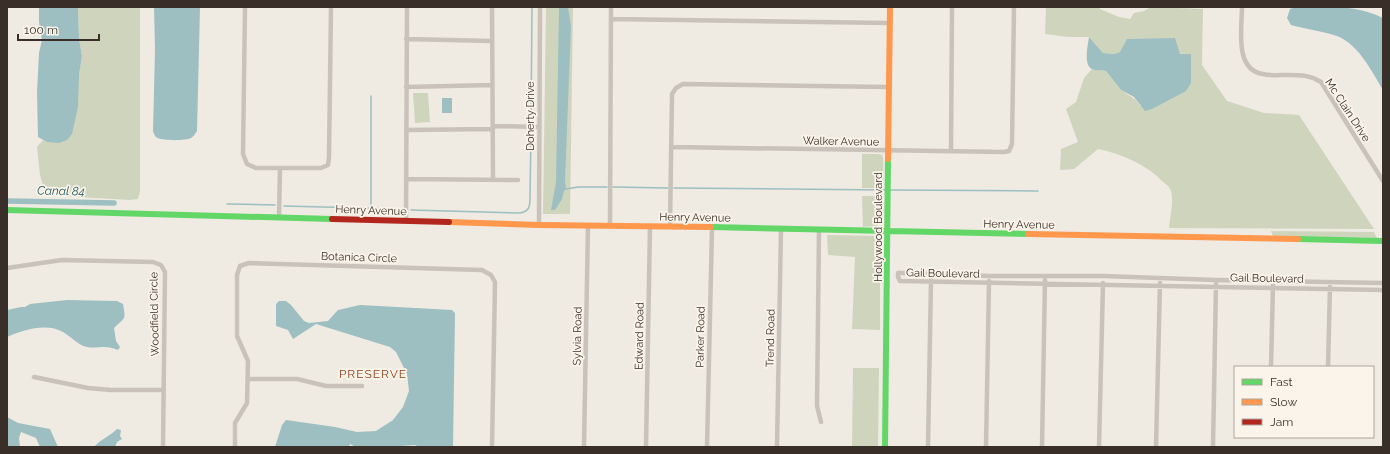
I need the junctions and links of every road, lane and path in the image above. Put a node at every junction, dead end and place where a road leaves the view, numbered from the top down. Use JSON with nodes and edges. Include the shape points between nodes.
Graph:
{"nodes":[{"id":1,"x":244,"y":7,"type":"edge"},
{"id":2,"x":331,"y":7,"type":"edge"},
{"id":3,"x":406,"y":7,"type":"edge"},
{"id":4,"x":492,"y":7,"type":"edge"},
{"id":5,"x":540,"y":7,"type":"edge"},
{"id":6,"x":611,"y":7,"type":"edge"},
{"id":7,"x":890,"y":7,"type":"edge"},
{"id":8,"x":952,"y":7,"type":"edge"},
{"id":9,"x":1014,"y":7,"type":"edge"},
{"id":10,"x":1242,"y":7,"type":"edge"},
{"id":11,"x":611,"y":20,"type":"junction"},
{"id":12,"x":890,"y":24,"type":"junction"},
{"id":13,"x":406,"y":39,"type":"junction"},
{"id":14,"x":492,"y":41,"type":"junction"},
{"id":15,"x":492,"y":85,"type":"junction"},
{"id":16,"x":406,"y":87,"type":"junction"},
{"id":17,"x":889,"y":87,"type":"junction"},
{"id":18,"x":492,"y":127,"type":"junction"},
{"id":19,"x":539,"y":127,"type":"junction"},
{"id":20,"x":406,"y":130,"type":"junction"},
{"id":21,"x":672,"y":148,"type":"junction"},
{"id":22,"x":888,"y":151,"type":"junction"},
{"id":23,"x":950,"y":151,"type":"junction"},
{"id":24,"x":280,"y":168,"type":"junction"},
{"id":25,"x":406,"y":179,"type":"junction"},
{"id":26,"x":493,"y":179,"type":"junction"},
{"id":27,"x":518,"y":180,"type":"dead end"},
{"id":28,"x":1383,"y":181,"type":"edge"},
{"id":29,"x":7,"y":210,"type":"edge"},
{"id":30,"x":279,"y":216,"type":"junction"},
{"id":31,"x":406,"y":221,"type":"junction"},
{"id":32,"x":539,"y":225,"type":"junction"},
{"id":33,"x":588,"y":225,"type":"junction"},
{"id":34,"x":610,"y":225,"type":"junction"},
{"id":35,"x":650,"y":226,"type":"junction"},
{"id":36,"x":670,"y":226,"type":"junction"},
{"id":37,"x":712,"y":228,"type":"junction"},
{"id":38,"x":781,"y":229,"type":"junction"},
{"id":39,"x":819,"y":230,"type":"junction"},
{"id":40,"x":888,"y":231,"type":"junction"},
{"id":41,"x":1383,"y":241,"type":"edge"},
{"id":42,"x":7,"y":268,"type":"edge"},
{"id":43,"x":931,"y":274,"type":"junction"},
{"id":44,"x":989,"y":276,"type":"junction"},
{"id":45,"x":1045,"y":276,"type":"junction"},
{"id":46,"x":1103,"y":276,"type":"junction"},
{"id":47,"x":1160,"y":278,"type":"junction"},
{"id":48,"x":1216,"y":280,"type":"junction"},
{"id":49,"x":931,"y":281,"type":"junction"},
{"id":50,"x":1273,"y":281,"type":"junction"},
{"id":51,"x":989,"y":282,"type":"junction"},
{"id":52,"x":1330,"y":282,"type":"junction"},
{"id":53,"x":1045,"y":283,"type":"junction"},
{"id":54,"x":1383,"y":283,"type":"edge"},
{"id":55,"x":1102,"y":284,"type":"junction"},
{"id":56,"x":1160,"y":285,"type":"junction"},
{"id":57,"x":1216,"y":286,"type":"junction"},
{"id":58,"x":1273,"y":287,"type":"junction"},
{"id":59,"x":1330,"y":288,"type":"junction"},
{"id":60,"x":1383,"y":290,"type":"edge"},
{"id":61,"x":1271,"y":366,"type":"edge"},
{"id":62,"x":1328,"y":366,"type":"edge"},
{"id":63,"x":34,"y":377,"type":"dead end"},
{"id":64,"x":248,"y":379,"type":"junction"},
{"id":65,"x":362,"y":386,"type":"dead end"},
{"id":66,"x":164,"y":390,"type":"junction"},
{"id":67,"x":821,"y":422,"type":"dead end"},
{"id":68,"x":163,"y":447,"type":"edge"},
{"id":69,"x":235,"y":447,"type":"edge"},
{"id":70,"x":492,"y":447,"type":"edge"},
{"id":71,"x":584,"y":447,"type":"edge"},
{"id":72,"x":646,"y":447,"type":"edge"},
{"id":73,"x":707,"y":447,"type":"edge"},
{"id":74,"x":777,"y":447,"type":"edge"},
{"id":75,"x":885,"y":447,"type":"edge"},
{"id":76,"x":928,"y":447,"type":"edge"},
{"id":77,"x":986,"y":447,"type":"edge"},
{"id":78,"x":1042,"y":447,"type":"edge"},
{"id":79,"x":1099,"y":447,"type":"edge"},
{"id":80,"x":1156,"y":447,"type":"edge"},
{"id":81,"x":1213,"y":447,"type":"edge"}],
"edges":[{"from":1,"to":24,"type":"street","via":[[243,154],[247,164],[256,168]]},
{"from":2,"to":24,"type":"street","via":[[328,165],[321,168]]},
{"from":3,"to":13,"type":"street"},
{"from":4,"to":14,"type":"street"},
{"from":5,"to":19,"type":"street","name":"Doherty Drive"},
{"from":6,"to":11,"type":"street"},
{"from":7,"to":12,"type":"street","name":"Hollywood Boulevard"},
{"from":8,"to":23,"type":"street"},
{"from":9,"to":23,"type":"street","name":"Walker Avenue","via":[[1012,144],[1009,150],[1004,152]]},
{"from":10,"to":28,"type":"street","name":"Mc Clain Drive","via":[[1241,50],[1249,67],[1263,74],[1305,75],[1321,82]]},
{"from":11,"to":12,"type":"street"},
{"from":11,"to":34,"type":"street"},
{"from":12,"to":17,"type":"street","name":"Hollywood Boulevard"},
{"from":13,"to":14,"type":"street"},
{"from":13,"to":16,"type":"street"},
{"from":14,"to":15,"type":"street"},
{"from":15,"to":16,"type":"street"},
{"from":15,"to":18,"type":"street"},
{"from":16,"to":20,"type":"street"},
{"from":17,"to":21,"type":"street","via":[[683,84],[672,94]]},
{"from":17,"to":22,"type":"street","name":"Hollywood Boulevard"},
{"from":18,"to":19,"type":"street"},
{"from":18,"to":20,"type":"street"},
{"from":18,"to":26,"type":"street"},
{"from":19,"to":32,"type":"street","name":"Doherty Drive"},
{"from":20,"to":25,"type":"street"},
{"from":21,"to":22,"type":"street","name":"Walker Avenue"},
{"from":21,"to":36,"type":"street"},
{"from":22,"to":23,"type":"street","name":"Walker Avenue"},
{"from":22,"to":40,"type":"street","name":"Hollywood Boulevard"},
{"from":24,"to":30,"type":"street"},
{"from":25,"to":26,"type":"street"},
{"from":25,"to":31,"type":"street"},
{"from":26,"to":27,"type":"street"},
{"from":29,"to":30,"type":"street","name":"Henry Avenue"},
{"from":30,"to":31,"type":"street","name":"Henry Avenue"},
{"from":31,"to":32,"type":"street","name":"Henry Avenue"},
{"from":32,"to":33,"type":"street","name":"Henry Avenue"},
{"from":33,"to":34,"type":"street","name":"Henry Avenue"},
{"from":33,"to":71,"type":"street","name":"Sylvia Road"},
{"from":34,"to":35,"type":"street","name":"Henry Avenue"},
{"from":35,"to":36,"type":"street","name":"Henry Avenue"},
{"from":35,"to":72,"type":"street","name":"Edward Road"},
{"from":36,"to":37,"type":"street","name":"Henry Avenue"},
{"from":37,"to":38,"type":"street","name":"Henry Avenue"},
{"from":37,"to":73,"type":"street","name":"Parker Road"},
{"from":38,"to":39,"type":"street","name":"Henry Avenue"},
{"from":38,"to":74,"type":"street","name":"Trend Road"},
{"from":39,"to":40,"type":"street","name":"Henry Avenue"},
{"from":39,"to":67,"type":"street","via":[[817,406]]},
{"from":40,"to":41,"type":"street","name":"Henry Avenue"},
{"from":40,"to":75,"type":"street","name":"Hollywood Boulevard"},
{"from":42,"to":66,"type":"street","name":"Woodfield Circle","via":[[62,260],[153,262],[161,266],[165,272]]},
{"from":43,"to":44,"type":"street","name":"Gail Boulevard"},
{"from":43,"to":49,"type":"street"},
{"from":43,"to":49,"type":"street","name":"Gail Boulevard","via":[[898,273],[900,281]]},
{"from":44,"to":45,"type":"street","name":"Gail Boulevard"},
{"from":44,"to":51,"type":"street"},
{"from":45,"to":46,"type":"street","name":"Gail Boulevard"},
{"from":45,"to":53,"type":"street"},
{"from":46,"to":47,"type":"street","name":"Gail Boulevard"},
{"from":46,"to":55,"type":"street"},
{"from":47,"to":48,"type":"street","name":"Gail Boulevard"},
{"from":47,"to":56,"type":"street"},
{"from":48,"to":50,"type":"street","name":"Gail Boulevard"},
{"from":48,"to":57,"type":"street"},
{"from":49,"to":51,"type":"street","name":"Gail Boulevard"},
{"from":49,"to":76,"type":"street"},
{"from":50,"to":52,"type":"street","name":"Gail Boulevard"},
{"from":50,"to":58,"type":"street"},
{"from":51,"to":53,"type":"street","name":"Gail Boulevard"},
{"from":51,"to":77,"type":"street"},
{"from":52,"to":54,"type":"street","name":"Gail Boulevard"},
{"from":52,"to":59,"type":"street"},
{"from":53,"to":55,"type":"street","name":"Gail Boulevard"},
{"from":53,"to":78,"type":"street"},
{"from":55,"to":56,"type":"street","name":"Gail Boulevard"},
{"from":55,"to":79,"type":"street"},
{"from":56,"to":57,"type":"street","name":"Gail Boulevard"},
{"from":56,"to":80,"type":"street"},
{"from":57,"to":58,"type":"street","name":"Gail Boulevard"},
{"from":57,"to":81,"type":"street"},
{"from":58,"to":59,"type":"street","name":"Gail Boulevard"},
{"from":58,"to":61,"type":"street"},
{"from":59,"to":60,"type":"street","name":"Gail Boulevard"},
{"from":59,"to":62,"type":"street"},
{"from":63,"to":66,"type":"street","via":[[111,390]]},
{"from":64,"to":65,"type":"street","via":[[297,379],[326,386]]},
{"from":64,"to":69,"type":"street","name":"Botanica Circle","via":[[247,403],[236,423]]},
{"from":64,"to":70,"type":"street","name":"Botanica Circle","via":[[248,361],[237,336],[237,276],[240,266],[249,263],[482,270],[492,275],[495,282]]},
{"from":66,"to":68,"type":"street","name":"Woodfield Circle"}]}
